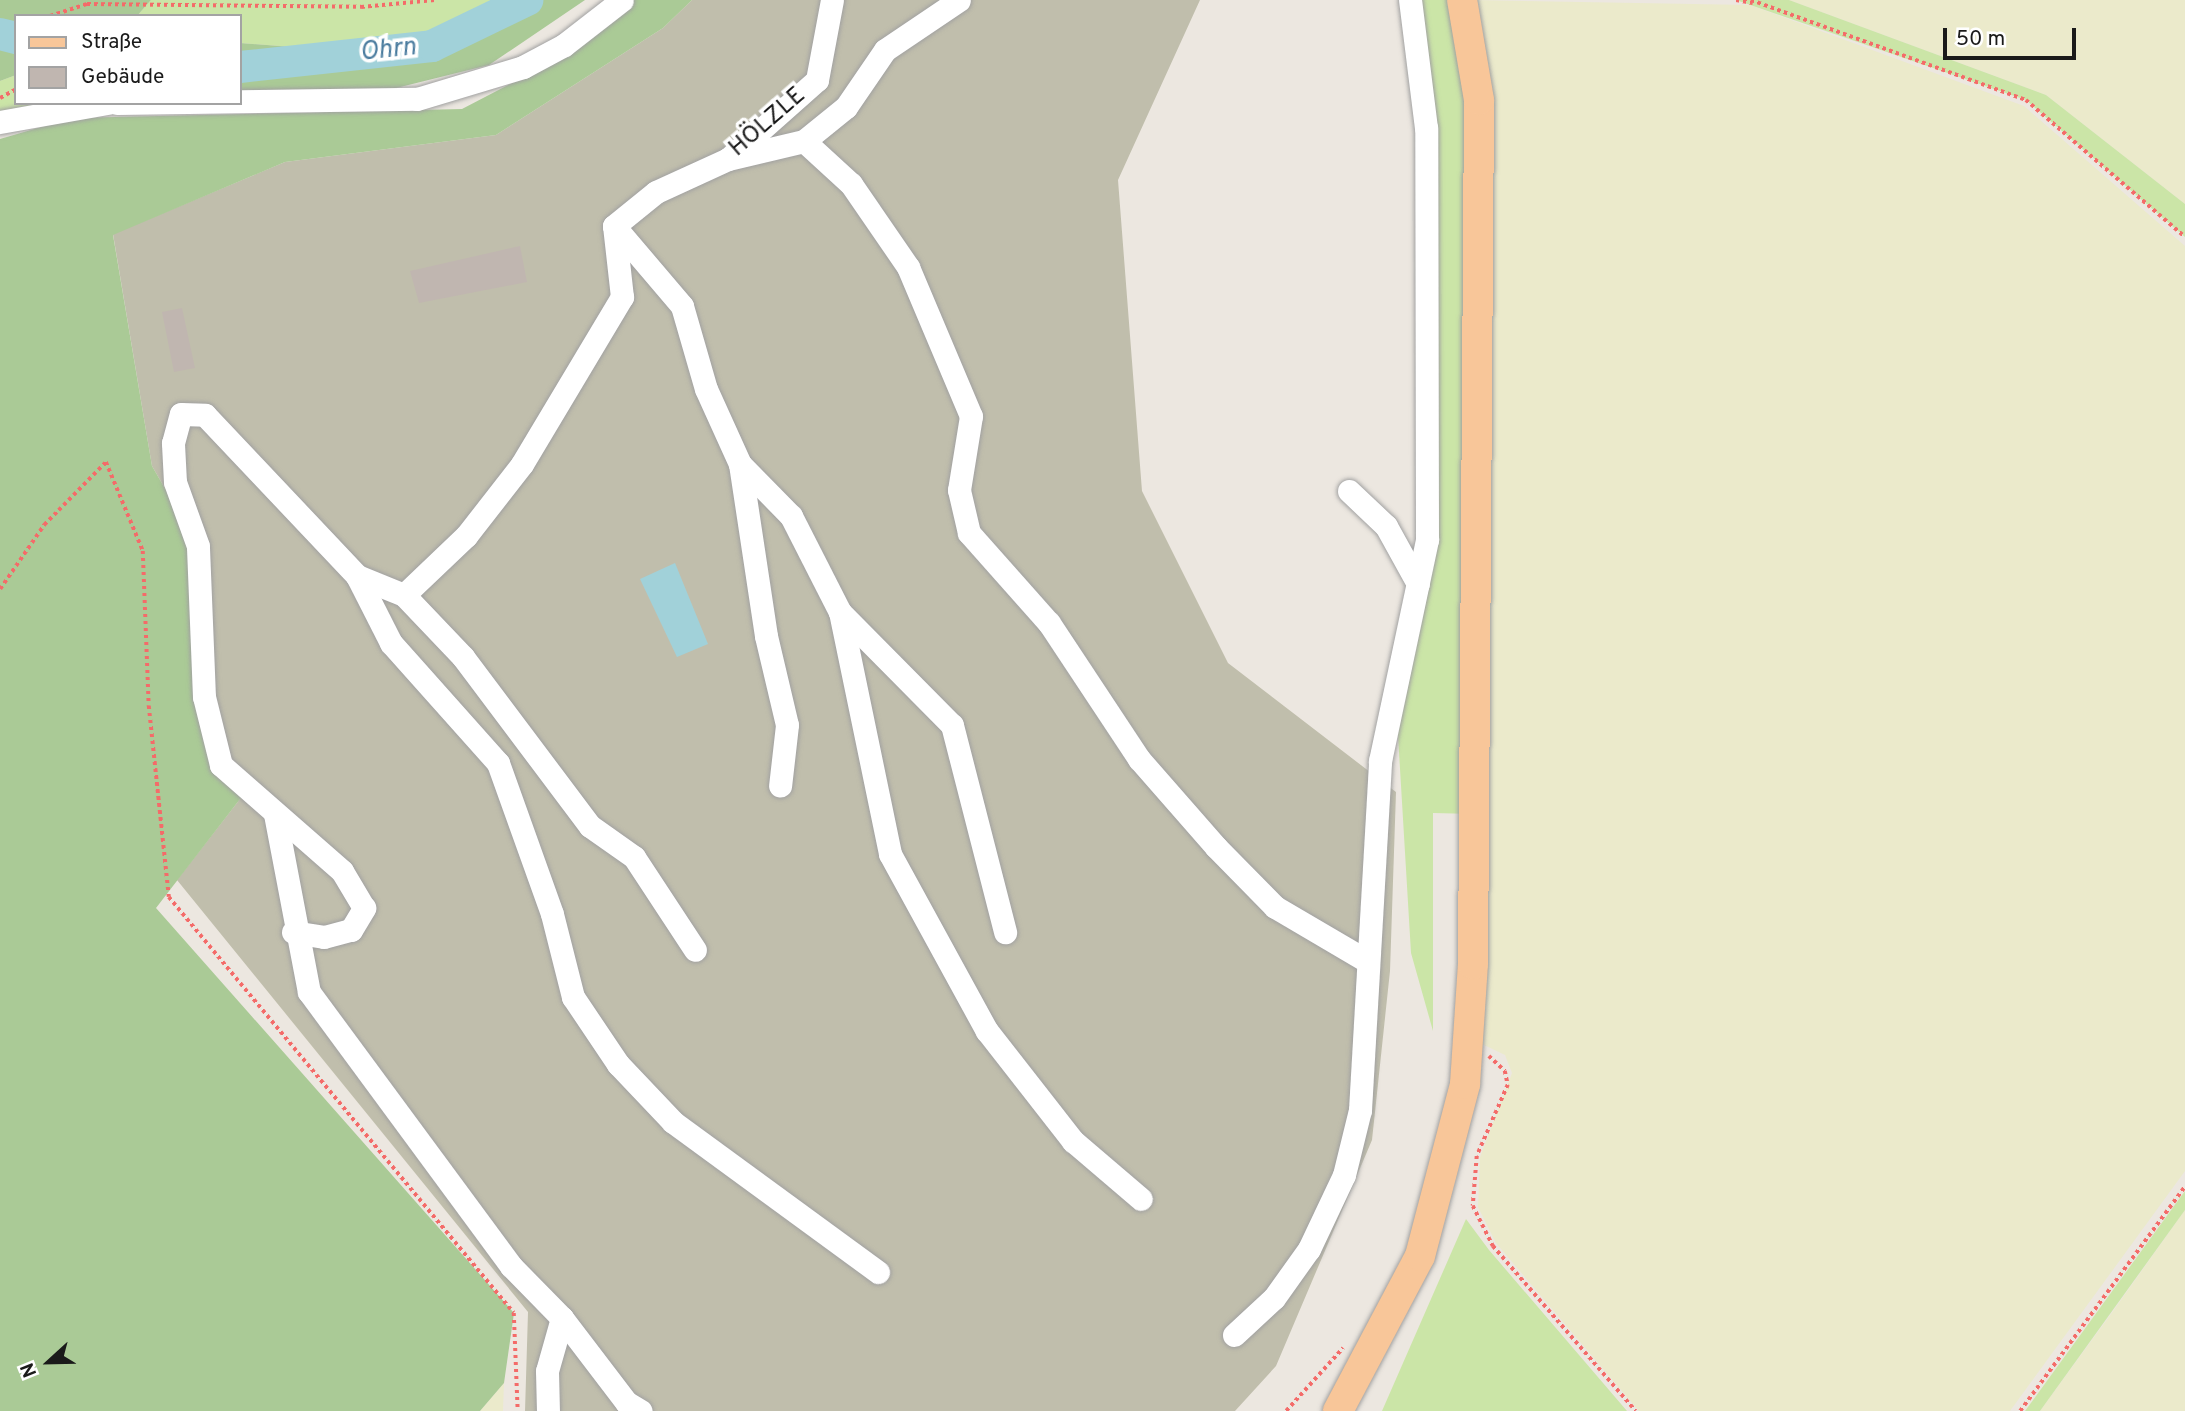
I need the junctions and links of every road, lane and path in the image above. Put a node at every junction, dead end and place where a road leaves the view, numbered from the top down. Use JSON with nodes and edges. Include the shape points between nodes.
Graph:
{"nodes":[{"id":1,"x":435,"y":0,"type":"edge"},
{"id":2,"x":622,"y":0,"type":"edge"},
{"id":3,"x":832,"y":0,"type":"edge"},
{"id":4,"x":959,"y":0,"type":"edge"},
{"id":5,"x":1410,"y":0,"type":"edge"},
{"id":6,"x":1462,"y":0,"type":"edge"},
{"id":7,"x":1736,"y":0,"type":"edge"},
{"id":8,"x":1752,"y":1,"type":"edge"},
{"id":9,"x":56,"y":14,"type":"edge"},
{"id":10,"x":242,"y":101,"type":"edge"},
{"id":11,"x":96,"y":105,"type":"edge"},
{"id":12,"x":0,"y":122,"type":"edge"},
{"id":13,"x":804,"y":141,"type":"junction"},
{"id":14,"x":727,"y":159,"type":"junction"},
{"id":15,"x":614,"y":226,"type":"junction"},
{"id":16,"x":2185,"y":237,"type":"edge"},
{"id":17,"x":740,"y":464,"type":"junction"},
{"id":18,"x":1349,"y":491,"type":"dead end"},
{"id":19,"x":357,"y":576,"type":"junction"},
{"id":20,"x":1418,"y":584,"type":"junction"},
{"id":21,"x":0,"y":589,"type":"edge"},
{"id":22,"x":404,"y":595,"type":"junction"},
{"id":23,"x":840,"y":612,"type":"junction"},
{"id":24,"x":780,"y":786,"type":"dead end"},
{"id":25,"x":275,"y":814,"type":"junction"},
{"id":26,"x":293,"y":932,"type":"junction"},
{"id":27,"x":1005,"y":932,"type":"dead end"},
{"id":28,"x":695,"y":950,"type":"dead end"},
{"id":29,"x":1367,"y":961,"type":"junction"},
{"id":30,"x":1468,"y":1049,"type":"junction"},
{"id":31,"x":2185,"y":1185,"type":"edge"},
{"id":32,"x":1141,"y":1199,"type":"dead end"},
{"id":33,"x":878,"y":1272,"type":"dead end"},
{"id":34,"x":562,"y":1318,"type":"junction"},
{"id":35,"x":1234,"y":1335,"type":"dead end"},
{"id":36,"x":1348,"y":1343,"type":"dead end"},
{"id":37,"x":518,"y":1411,"type":"edge"},
{"id":38,"x":548,"y":1411,"type":"edge"},
{"id":39,"x":641,"y":1411,"type":"edge"},
{"id":40,"x":1286,"y":1411,"type":"edge"},
{"id":41,"x":1338,"y":1411,"type":"edge"},
{"id":42,"x":1636,"y":1411,"type":"edge"},
{"id":43,"x":2020,"y":1411,"type":"edge"}],
"edges":[{"from":1,"to":9,"type":"path","via":[[361,7],[87,4]]},
{"from":2,"to":10,"type":"street","via":[[564,45],[523,67],[417,99]]},
{"from":3,"to":14,"type":"street","name":"HÖLZLE","via":[[817,80]]},
{"from":4,"to":13,"type":"street","via":[[885,50],[846,107]]},
{"from":5,"to":20,"type":"street","via":[[1426,128],[1428,245],[1427,540]]},
{"from":6,"to":30,"type":"main road","via":[[1479,100]]},
{"from":7,"to":8,"type":"path"},
{"from":8,"to":16,"type":"path","via":[[2026,100]]},
{"from":11,"to":12,"type":"street"},
{"from":13,"to":14,"type":"street"},
{"from":13,"to":29,"type":"street","via":[[851,184],[908,267],[933,322],[971,416],[959,490],[969,533],[1049,623],[1139,759],[1216,847],[1275,907]]},
{"from":14,"to":15,"type":"street","name":"HÖLZLE","via":[[656,192]]},
{"from":15,"to":17,"type":"street","via":[[682,306],[706,389]]},
{"from":15,"to":22,"type":"street","via":[[622,297],[522,464],[466,536]]},
{"from":17,"to":23,"type":"street","via":[[791,516]]},
{"from":17,"to":24,"type":"street","via":[[766,636],[788,724]]},
{"from":18,"to":20,"type":"street","via":[[1386,526]]},
{"from":19,"to":22,"type":"street"},
{"from":19,"to":25,"type":"street","via":[[205,415],[181,414],[173,443],[174,482],[198,546],[207,725],[221,765]]},
{"from":19,"to":33,"type":"street","via":[[391,643],[498,763],[552,914],[573,997],[618,1064],[673,1122]]},
{"from":20,"to":29,"type":"street","via":[[1380,761]]},
{"from":21,"to":37,"type":"path","via":[[44,525],[106,462],[143,551],[149,706],[169,897],[514,1312]]},
{"from":22,"to":28,"type":"street","via":[[463,657],[590,827],[634,857]]},
{"from":23,"to":27,"type":"street","via":[[952,725]]},
{"from":23,"to":32,"type":"street","via":[[890,855],[987,1031],[1073,1141]]},
{"from":25,"to":26,"type":"street"},
{"from":25,"to":26,"type":"street","via":[[342,871],[363,908],[351,930],[324,937]]},
{"from":26,"to":34,"type":"street","via":[[309,992],[512,1266]]},
{"from":29,"to":35,"type":"street","via":[[1360,1110],[1344,1175],[1310,1249],[1274,1298]]},
{"from":30,"to":41,"type":"main road","via":[[1446,1174],[1420,1256]]},
{"from":30,"to":42,"type":"path","via":[[1495,1058],[1508,1085],[1477,1156],[1473,1206],[1493,1246]]},
{"from":31,"to":43,"type":"path"},
{"from":34,"to":38,"type":"street","via":[[547,1371]]},
{"from":34,"to":39,"type":"street","via":[[626,1402]]},
{"from":36,"to":40,"type":"path"}]}
